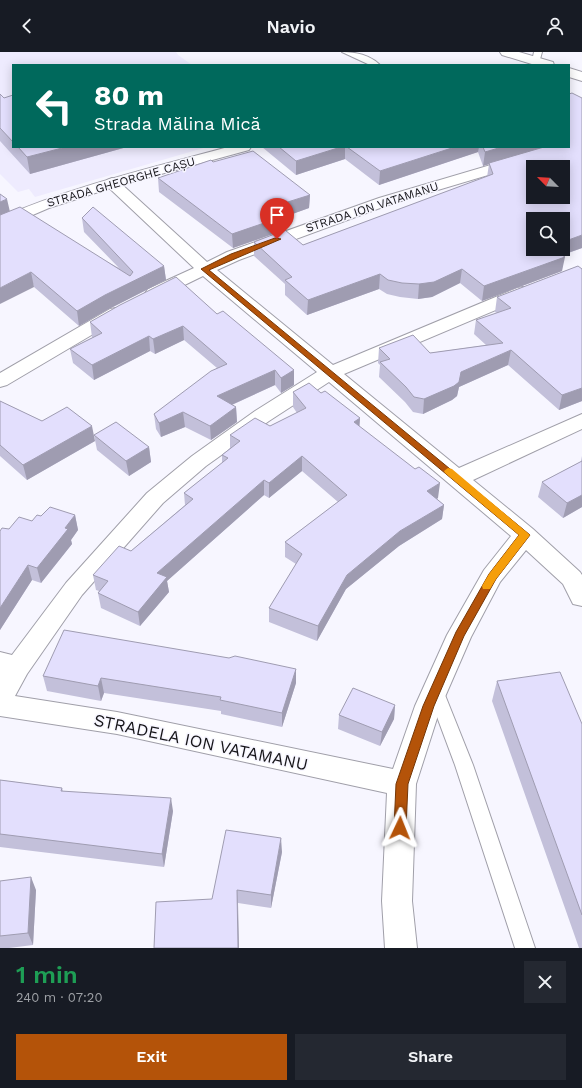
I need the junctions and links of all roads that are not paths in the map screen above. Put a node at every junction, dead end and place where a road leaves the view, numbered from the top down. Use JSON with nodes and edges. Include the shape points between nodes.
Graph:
{"nodes":[{"id":1,"x":346,"y":52,"type":"edge"},
{"id":2,"x":506,"y":52,"type":"edge"},
{"id":3,"x":540,"y":61,"type":"edge"},
{"id":4,"x":374,"y":64,"type":"edge"},
{"id":5,"x":570,"y":72,"type":"edge"},
{"id":6,"x":582,"y":76,"type":"edge"},
{"id":7,"x":240,"y":148,"type":"edge"},
{"id":8,"x":556,"y":148,"type":"edge"},
{"id":9,"x":112,"y":183,"type":"junction"},
{"id":10,"x":0,"y":224,"type":"edge"},
{"id":11,"x":204,"y":269,"type":"junction"},
{"id":12,"x":540,"y":286,"type":"edge"},
{"id":13,"x":330,"y":373,"type":"junction"},
{"id":14,"x":0,"y":381,"type":"edge"},
{"id":15,"x":582,"y":421,"type":"edge"},
{"id":16,"x":457,"y":478,"type":"junction"},
{"id":17,"x":525,"y":535,"type":"junction"},
{"id":18,"x":582,"y":597,"type":"edge"},
{"id":19,"x":9,"y":664,"type":"edge"},
{"id":20,"x":435,"y":690,"type":"junction"},
{"id":21,"x":0,"y":698,"type":"edge"},
{"id":22,"x":0,"y":705,"type":"edge"},
{"id":23,"x":402,"y":784,"type":"junction"},
{"id":24,"x":401,"y":948,"type":"edge"},
{"id":25,"x":525,"y":948,"type":"edge"}],
"edges":[{"from":1,"to":4,"type":"lane"},
{"from":2,"to":3,"type":"street"},
{"from":5,"to":6,"type":"street"},
{"from":7,"to":9,"type":"street","name":"STRADA GHEORGHE CAȘU"},
{"from":8,"to":11,"type":"street","name":"STRADA ION VATAMANU","via":[[385,201]]},
{"from":9,"to":10,"type":"street","name":"STRADA GHEORGHE CAȘU","via":[[43,205]]},
{"from":9,"to":11,"type":"street"},
{"from":11,"to":13,"type":"street"},
{"from":11,"to":14,"type":"street","name":"STRADA ION VATAMANU","via":[[135,302]]},
{"from":12,"to":13,"type":"street"},
{"from":13,"to":16,"type":"street"},
{"from":13,"to":19,"type":"street","via":[[262,416],[199,461],[155,498]]},
{"from":15,"to":16,"type":"street"},
{"from":16,"to":17,"type":"street"},
{"from":17,"to":18,"type":"street","via":[[572,578]]},
{"from":17,"to":20,"type":"street","via":[[492,576],[459,635]]},
{"from":19,"to":21,"type":"street"},
{"from":20,"to":23,"type":"street"},
{"from":20,"to":25,"type":"lane","via":[[464,765]]},
{"from":22,"to":23,"type":"street","name":"STRADELA ION VATAMANU","via":[[117,723]]},
{"from":23,"to":24,"type":"street","via":[[397,901]]}]}
